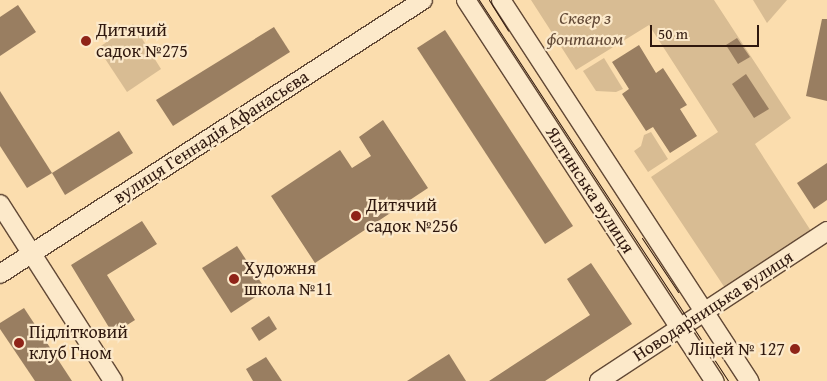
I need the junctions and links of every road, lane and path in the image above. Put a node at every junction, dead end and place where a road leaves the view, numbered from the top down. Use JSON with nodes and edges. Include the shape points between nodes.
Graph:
{"nodes":[{"id":1,"x":423,"y":0,"type":"edge"},
{"id":2,"x":466,"y":0,"type":"edge"},
{"id":3,"x":501,"y":0,"type":"edge"},
{"id":4,"x":0,"y":204,"type":"edge"},
{"id":5,"x":827,"y":231,"type":"edge"},
{"id":6,"x":33,"y":253,"type":"junction"},
{"id":7,"x":0,"y":274,"type":"edge"},
{"id":8,"x":704,"y":312,"type":"junction"},
{"id":9,"x":680,"y":328,"type":"junction"},
{"id":10,"x":113,"y":381,"type":"edge"},
{"id":11,"x":599,"y":381,"type":"edge"},
{"id":12,"x":714,"y":381,"type":"edge"},
{"id":13,"x":749,"y":381,"type":"edge"}],
"edges":[{"from":1,"to":6,"type":"street","name":"вулиця Геннадія Афанасьєва"},
{"from":2,"to":9,"type":"street","name":"Ялтинська вулиця"},
{"from":3,"to":8,"type":"street","name":"Ялтинська вулиця"},
{"from":4,"to":6,"type":"street"},
{"from":5,"to":8,"type":"street","name":"Новодарницька вулиця"},
{"from":6,"to":7,"type":"street","name":"вулиця Геннадія Афанасьєва"},
{"from":6,"to":10,"type":"street"},
{"from":8,"to":9,"type":"street","name":"Новодарницька вулиця"},
{"from":8,"to":13,"type":"street","name":"Ялтинська вулиця"},
{"from":9,"to":11,"type":"street","name":"Новодарницька вулиця"},
{"from":9,"to":12,"type":"street","name":"Ялтинська вулиця"}]}
